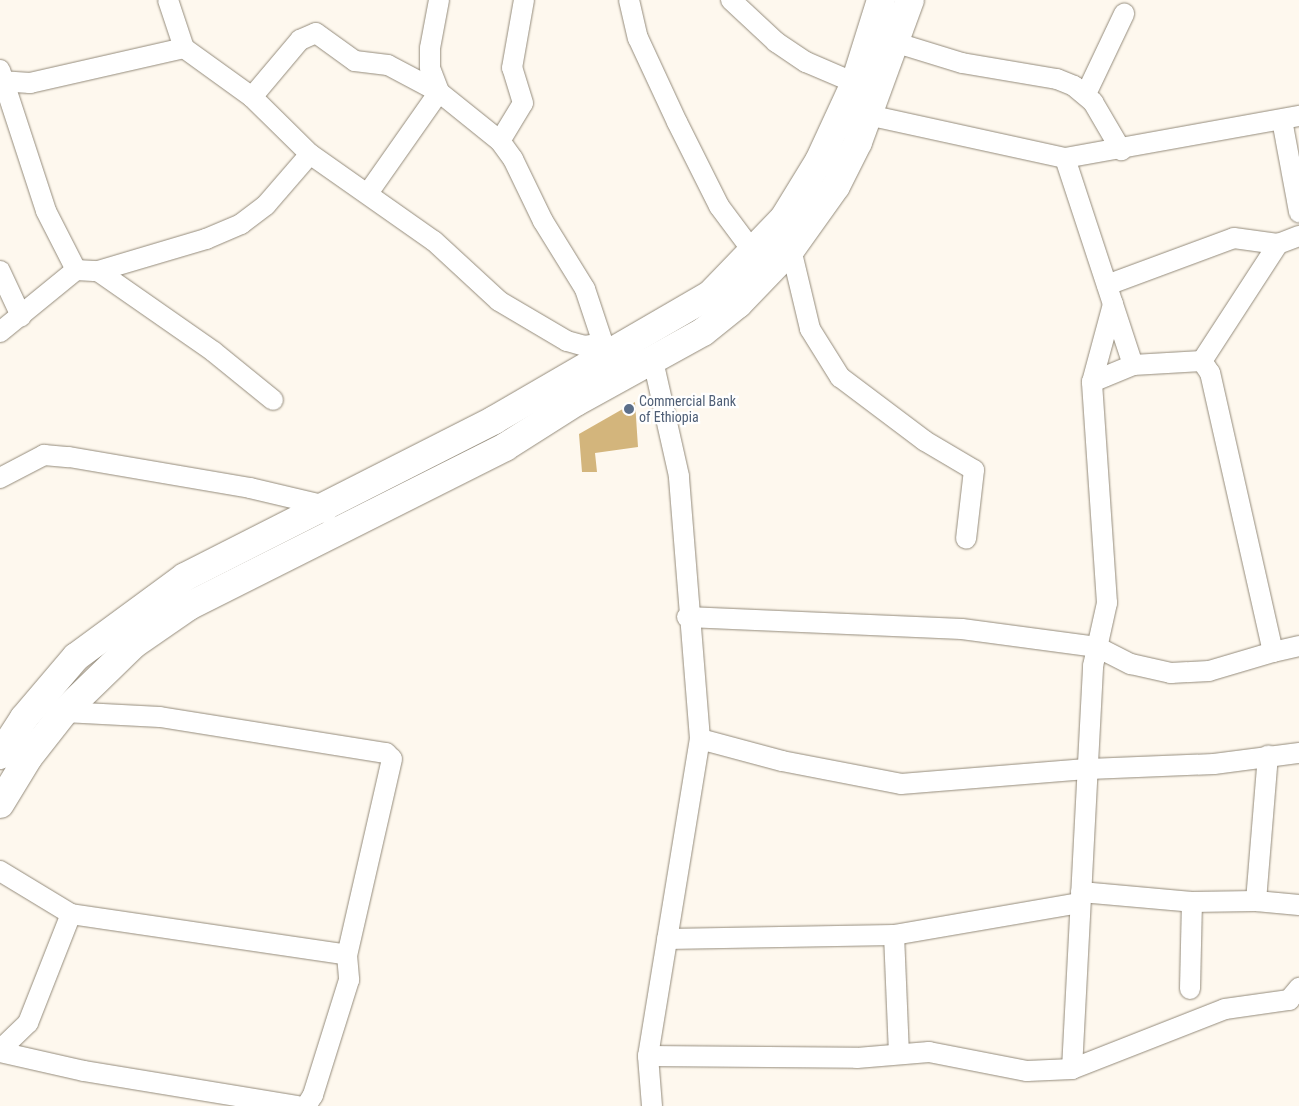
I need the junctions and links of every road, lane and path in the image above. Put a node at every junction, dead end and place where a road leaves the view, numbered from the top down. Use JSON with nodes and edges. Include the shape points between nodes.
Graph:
{"nodes":[{"id":1,"x":168,"y":0,"type":"edge"},
{"id":2,"x":439,"y":0,"type":"edge"},
{"id":3,"x":524,"y":0,"type":"edge"},
{"id":4,"x":629,"y":0,"type":"edge"},
{"id":5,"x":730,"y":0,"type":"edge"},
{"id":6,"x":881,"y":0,"type":"edge"},
{"id":7,"x":910,"y":0,"type":"edge"},
{"id":8,"x":1124,"y":14,"type":"dead end"},
{"id":9,"x":897,"y":43,"type":"junction"},
{"id":10,"x":184,"y":48,"type":"junction"},
{"id":11,"x":1,"y":77,"type":"edge"},
{"id":12,"x":855,"y":83,"type":"junction"},
{"id":13,"x":439,"y":92,"type":"junction"},
{"id":14,"x":1086,"y":94,"type":"junction"},
{"id":15,"x":252,"y":97,"type":"junction"},
{"id":16,"x":868,"y":115,"type":"junction"},
{"id":17,"x":1290,"y":118,"type":"edge"},
{"id":18,"x":500,"y":142,"type":"junction"},
{"id":19,"x":1121,"y":150,"type":"junction"},
{"id":20,"x":310,"y":154,"type":"junction"},
{"id":21,"x":1065,"y":158,"type":"junction"},
{"id":22,"x":368,"y":193,"type":"junction"},
{"id":23,"x":1299,"y":212,"type":"edge"},
{"id":24,"x":1299,"y":236,"type":"edge"},
{"id":25,"x":1278,"y":244,"type":"junction"},
{"id":26,"x":791,"y":249,"type":"junction"},
{"id":27,"x":754,"y":253,"type":"junction"},
{"id":28,"x":76,"y":270,"type":"junction"},
{"id":29,"x":0,"y":271,"type":"edge"},
{"id":30,"x":98,"y":271,"type":"junction"},
{"id":31,"x":1108,"y":285,"type":"junction"},
{"id":32,"x":1113,"y":304,"type":"junction"},
{"id":33,"x":22,"y":316,"type":"junction"},
{"id":34,"x":0,"y":332,"type":"edge"},
{"id":35,"x":606,"y":348,"type":"junction"},
{"id":36,"x":1202,"y":361,"type":"junction"},
{"id":37,"x":653,"y":362,"type":"junction"},
{"id":38,"x":1133,"y":365,"type":"junction"},
{"id":39,"x":1092,"y":382,"type":"junction"},
{"id":40,"x":273,"y":400,"type":"dead end"},
{"id":41,"x":0,"y":478,"type":"edge"},
{"id":42,"x":322,"y":505,"type":"junction"},
{"id":43,"x":336,"y":532,"type":"junction"},
{"id":44,"x":966,"y":539,"type":"dead end"},
{"id":45,"x":688,"y":618,"type":"junction"},
{"id":46,"x":1299,"y":646,"type":"edge"},
{"id":47,"x":1097,"y":648,"type":"junction"},
{"id":48,"x":1273,"y":652,"type":"junction"},
{"id":49,"x":64,"y":712,"type":"junction"},
{"id":50,"x":700,"y":739,"type":"junction"},
{"id":51,"x":1299,"y":753,"type":"edge"},
{"id":52,"x":0,"y":755,"type":"edge"},
{"id":53,"x":1268,"y":755,"type":"junction"},
{"id":54,"x":1089,"y":768,"type":"junction"},
{"id":55,"x":0,"y":804,"type":"edge"},
{"id":56,"x":0,"y":871,"type":"edge"},
{"id":57,"x":1081,"y":897,"type":"junction"},
{"id":58,"x":1256,"y":901,"type":"junction"},
{"id":59,"x":1192,"y":902,"type":"junction"},
{"id":60,"x":1299,"y":905,"type":"edge"},
{"id":61,"x":71,"y":914,"type":"junction"},
{"id":62,"x":894,"y":935,"type":"junction"},
{"id":63,"x":666,"y":939,"type":"junction"},
{"id":64,"x":347,"y":955,"type":"junction"},
{"id":65,"x":1299,"y":988,"type":"edge"},
{"id":66,"x":1190,"y":989,"type":"dead end"},
{"id":67,"x":0,"y":1051,"type":"edge"},
{"id":68,"x":899,"y":1052,"type":"junction"},
{"id":69,"x":648,"y":1056,"type":"junction"},
{"id":70,"x":1072,"y":1069,"type":"junction"},
{"id":71,"x":297,"y":1106,"type":"edge"},
{"id":72,"x":306,"y":1106,"type":"edge"},
{"id":73,"x":652,"y":1106,"type":"edge"}],
"edges":[{"from":1,"to":10,"type":"street"},
{"from":2,"to":13,"type":"street","via":[[430,48],[430,68]]},
{"from":3,"to":18,"type":"street","via":[[512,68],[523,103]]},
{"from":4,"to":27,"type":"street","via":[[638,38],[677,122],[719,206]]},
{"from":5,"to":12,"type":"street","via":[[791,52]]},
{"from":6,"to":12,"type":"main road"},
{"from":7,"to":9,"type":"main road"},
{"from":8,"to":14,"type":"street"},
{"from":9,"to":14,"type":"street","via":[[962,63],[1057,79]]},
{"from":9,"to":16,"type":"main road"},
{"from":10,"to":11,"type":"street","via":[[30,83]]},
{"from":10,"to":15,"type":"street"},
{"from":11,"to":28,"type":"street","via":[[46,210]]},
{"from":12,"to":27,"type":"main road","via":[[819,161],[784,218]]},
{"from":13,"to":15,"type":"street","via":[[388,65],[355,61],[316,34],[300,40]]},
{"from":13,"to":18,"type":"street"},
{"from":13,"to":22,"type":"street"},
{"from":14,"to":19,"type":"street"},
{"from":15,"to":20,"type":"street"},
{"from":16,"to":21,"type":"street"},
{"from":16,"to":26,"type":"main road","via":[[836,186]]},
{"from":17,"to":19,"type":"street"},
{"from":17,"to":23,"type":"street"},
{"from":18,"to":35,"type":"street","via":[[513,159],[543,222],[575,268]]},
{"from":19,"to":21,"type":"street"},
{"from":20,"to":22,"type":"street"},
{"from":20,"to":30,"type":"street","via":[[266,205],[241,224],[206,239]]},
{"from":21,"to":31,"type":"street"},
{"from":22,"to":35,"type":"street","via":[[434,241],[499,301],[567,341]]},
{"from":24,"to":25,"type":"street"},
{"from":25,"to":31,"type":"street","via":[[1234,238]]},
{"from":25,"to":36,"type":"street"},
{"from":26,"to":37,"type":"main road","via":[[738,304],[703,332]]},
{"from":26,"to":44,"type":"street","via":[[810,329],[840,377],[925,441],[974,470]]},
{"from":27,"to":35,"type":"main road","via":[[710,295]]},
{"from":28,"to":30,"type":"street"},
{"from":28,"to":33,"type":"street"},
{"from":29,"to":33,"type":"street"},
{"from":30,"to":40,"type":"street","via":[[214,352]]},
{"from":31,"to":32,"type":"street"},
{"from":32,"to":38,"type":"street"},
{"from":32,"to":39,"type":"street"},
{"from":33,"to":34,"type":"street"},
{"from":35,"to":42,"type":"main road","via":[[494,420]]},
{"from":36,"to":38,"type":"street"},
{"from":36,"to":48,"type":"street","via":[[1210,373]]},
{"from":37,"to":43,"type":"main road","via":[[576,402],[505,446]]},
{"from":37,"to":45,"type":"street","via":[[679,476]]},
{"from":38,"to":39,"type":"street"},
{"from":39,"to":47,"type":"street","via":[[1108,575],[1107,603]]},
{"from":41,"to":42,"type":"street","via":[[44,454],[70,456]]},
{"from":42,"to":43,"type":"street"},
{"from":42,"to":52,"type":"main road","via":[[185,577],[108,631],[71,664],[24,718]]},
{"from":43,"to":49,"type":"main road","via":[[189,606],[134,644]]},
{"from":45,"to":47,"type":"street","via":[[962,629]]},
{"from":45,"to":50,"type":"street"},
{"from":46,"to":48,"type":"street"},
{"from":47,"to":48,"type":"street","via":[[1131,664],[1171,673],[1209,672]]},
{"from":47,"to":54,"type":"street"},
{"from":49,"to":55,"type":"main road","via":[[28,758]]},
{"from":49,"to":64,"type":"street","via":[[160,717],[386,753],[392,759],[392,770]]},
{"from":50,"to":54,"type":"street","via":[[782,761],[901,784]]},
{"from":50,"to":63,"type":"street"},
{"from":51,"to":53,"type":"street"},
{"from":53,"to":54,"type":"street","via":[[1214,764]]},
{"from":53,"to":58,"type":"street"},
{"from":54,"to":57,"type":"street"},
{"from":56,"to":61,"type":"street"},
{"from":57,"to":59,"type":"street"},
{"from":57,"to":62,"type":"street"},
{"from":57,"to":70,"type":"street"},
{"from":58,"to":59,"type":"street"},
{"from":58,"to":60,"type":"street"},
{"from":59,"to":66,"type":"street"},
{"from":61,"to":64,"type":"street"},
{"from":61,"to":67,"type":"street","via":[[28,1024]]},
{"from":62,"to":63,"type":"street"},
{"from":62,"to":68,"type":"street"},
{"from":63,"to":69,"type":"street"},
{"from":64,"to":72,"type":"street","via":[[348,980],[313,1095]]},
{"from":65,"to":70,"type":"street","via":[[1289,1000],[1225,1009]]},
{"from":67,"to":71,"type":"street","via":[[84,1071]]},
{"from":68,"to":69,"type":"street","via":[[857,1058]]},
{"from":68,"to":70,"type":"street","via":[[930,1052],[1027,1071]]},
{"from":69,"to":73,"type":"street"}]}
